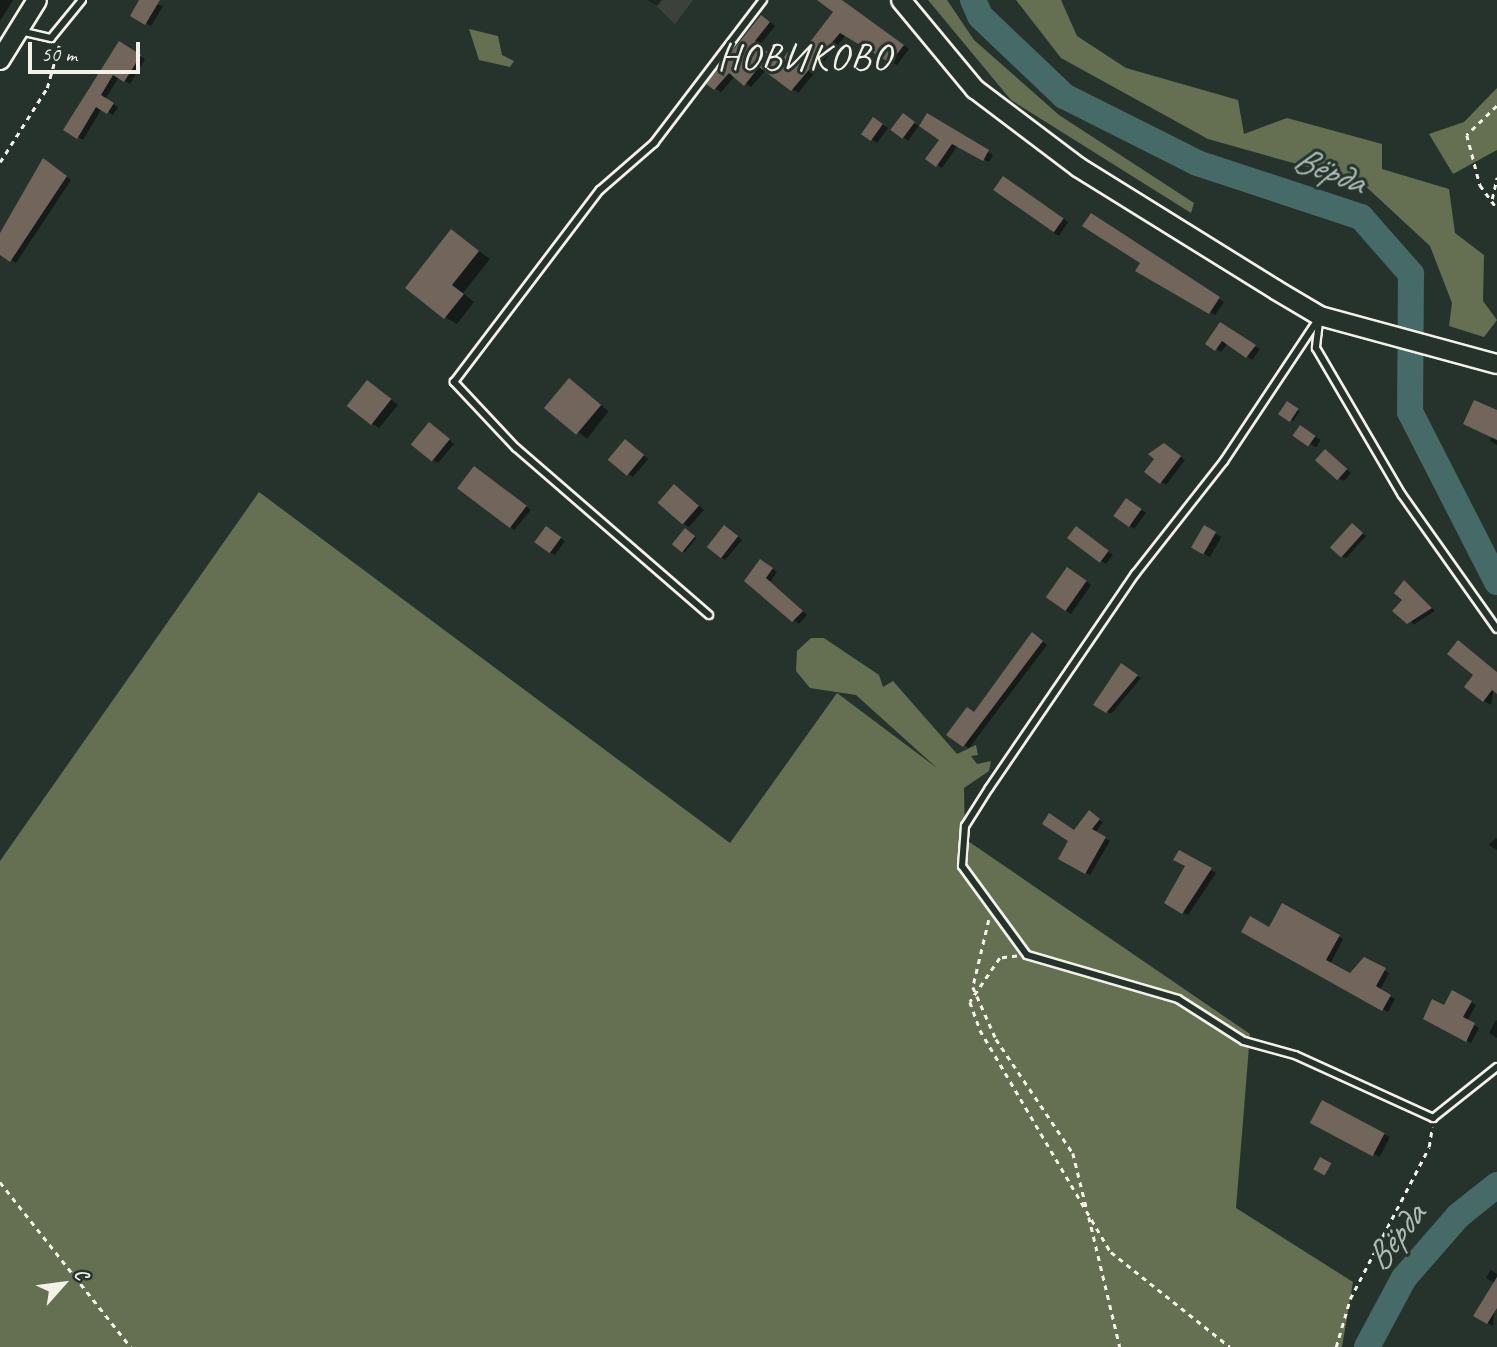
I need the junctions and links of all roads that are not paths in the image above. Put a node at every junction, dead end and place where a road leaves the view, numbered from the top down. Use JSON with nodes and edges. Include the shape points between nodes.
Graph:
{"nodes":[{"id":1,"x":37,"y":0,"type":"edge"},
{"id":2,"x":82,"y":0,"type":"edge"},
{"id":3,"x":763,"y":0,"type":"edge"},
{"id":4,"x":901,"y":0,"type":"edge"},
{"id":5,"x":18,"y":31,"type":"junction"},
{"id":6,"x":0,"y":60,"type":"edge"},
{"id":7,"x":1320,"y":316,"type":"junction"},
{"id":8,"x":1497,"y":364,"type":"edge"},
{"id":9,"x":709,"y":615,"type":"dead end"},
{"id":10,"x":1497,"y":629,"type":"edge"},
{"id":11,"x":1497,"y":1067,"type":"edge"}],
"edges":[{"from":1,"to":5,"type":"street"},
{"from":2,"to":5,"type":"lane","via":[[64,30],[51,38]]},
{"from":3,"to":9,"type":"lane","via":[[654,143],[600,190],[454,382],[516,449]]},
{"from":4,"to":7,"type":"street","via":[[975,89],[1078,167]]},
{"from":5,"to":6,"type":"street"},
{"from":7,"to":8,"type":"street"},
{"from":7,"to":10,"type":"lane","via":[[1316,348],[1402,495]]},
{"from":7,"to":11,"type":"lane","via":[[965,826],[962,866],[1027,955],[1178,999],[1244,1041],[1295,1055],[1433,1118]]}]}
